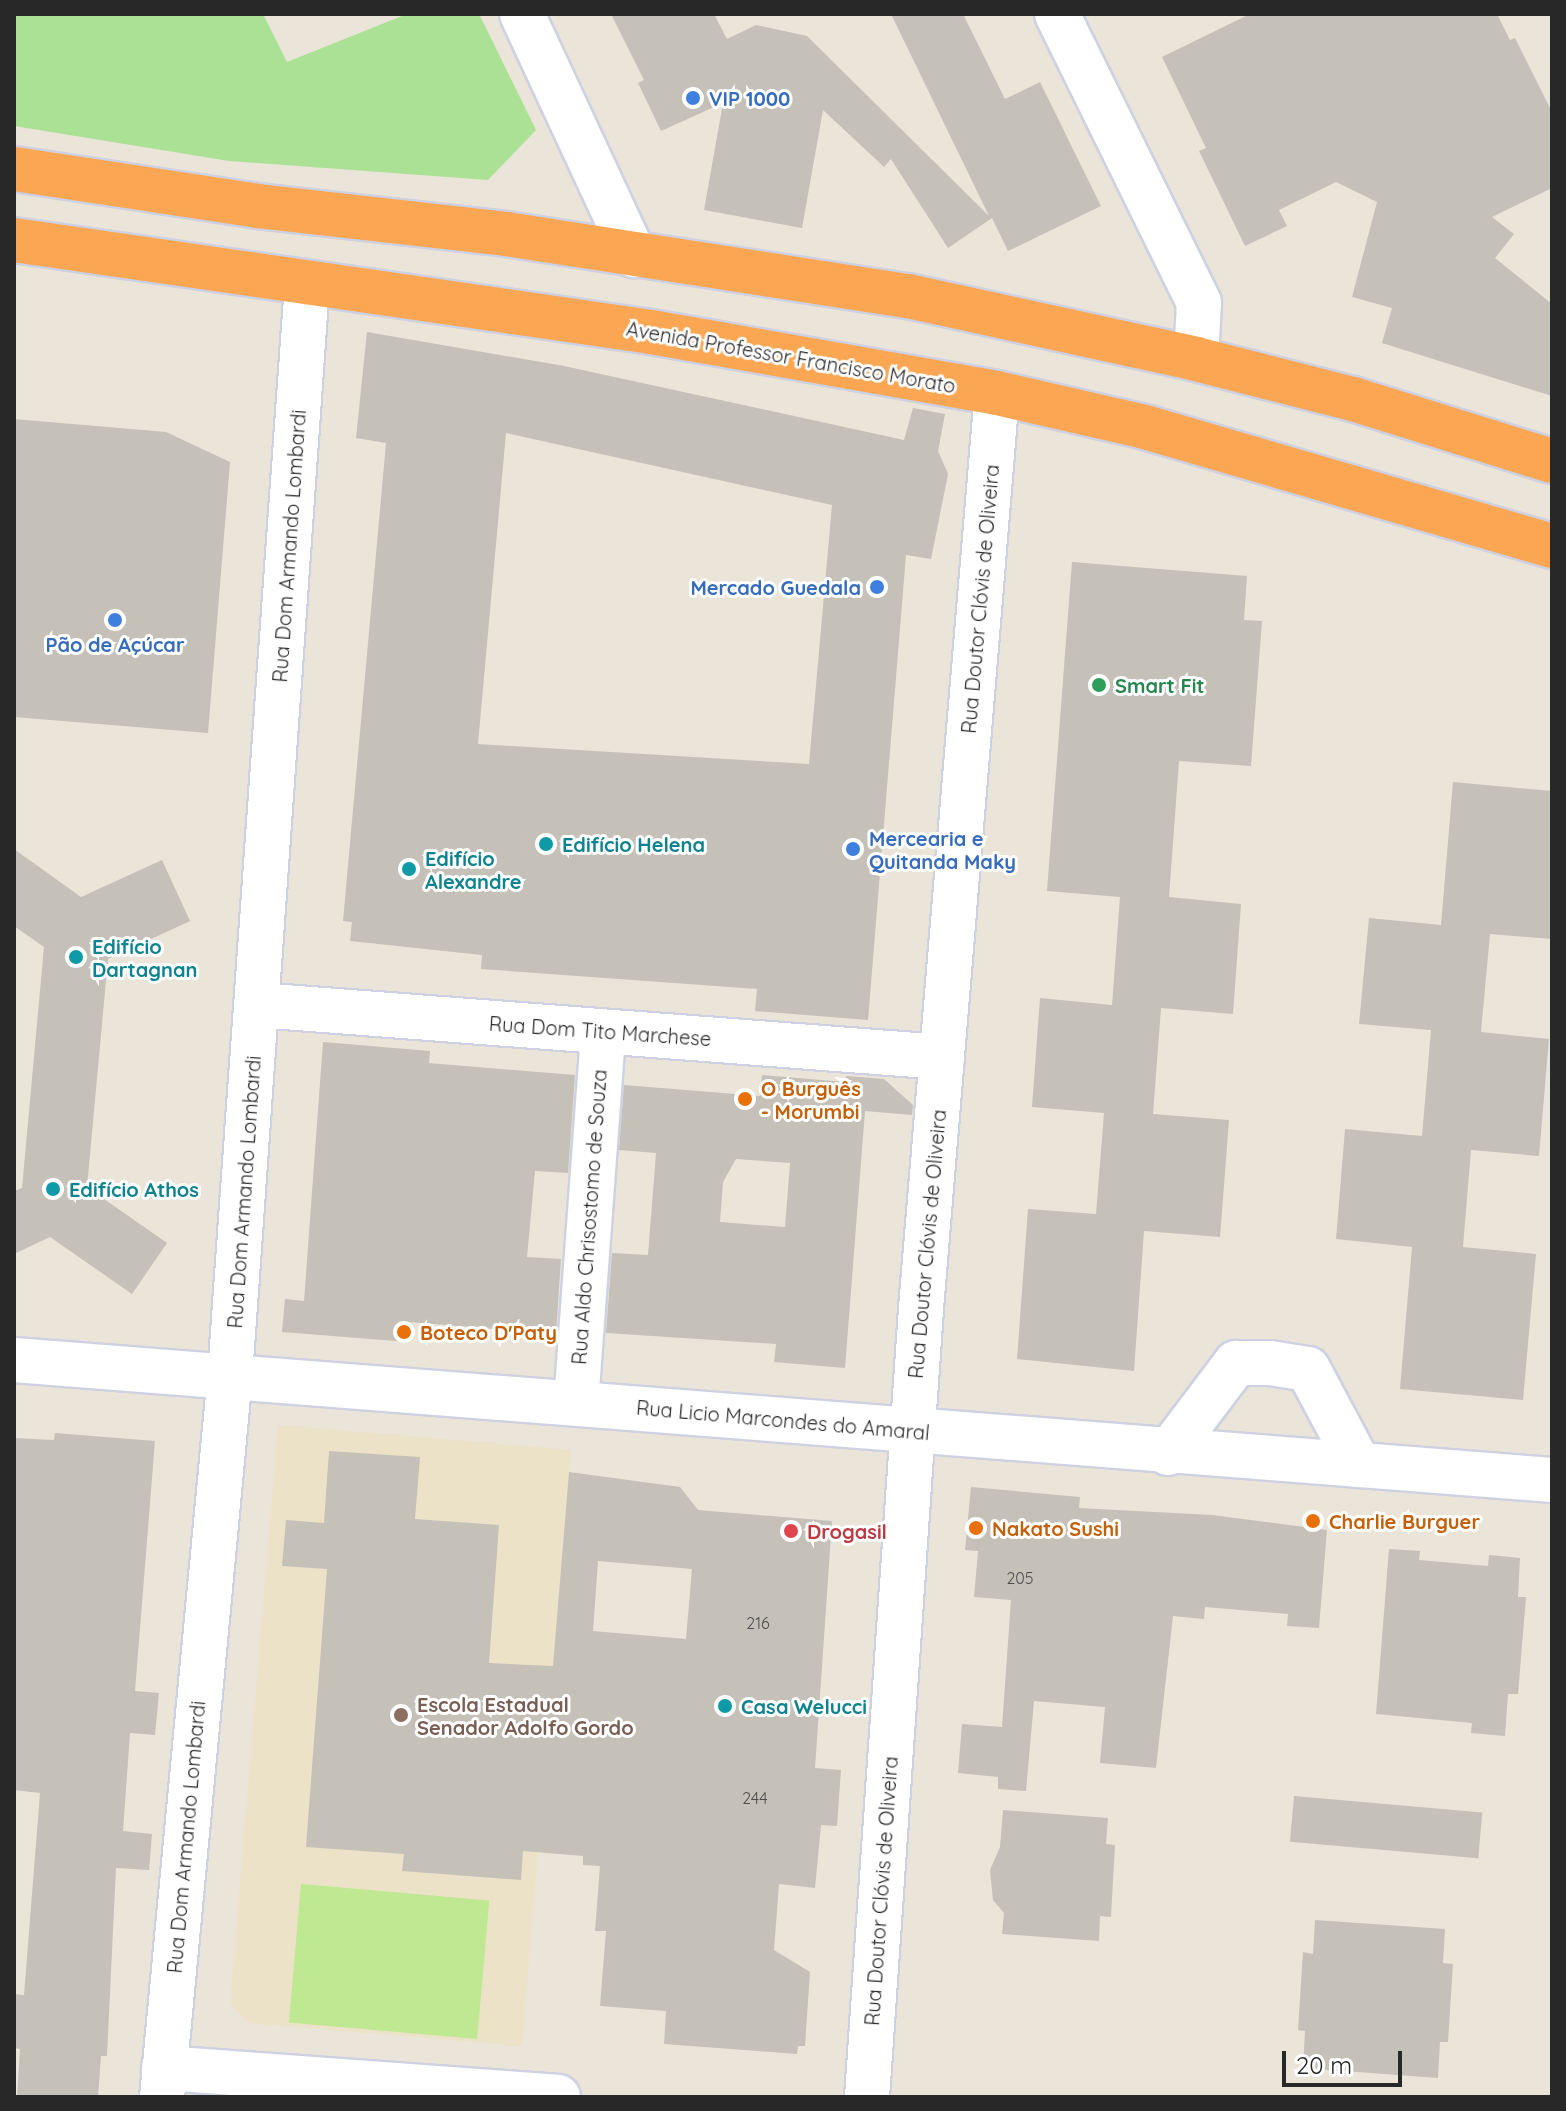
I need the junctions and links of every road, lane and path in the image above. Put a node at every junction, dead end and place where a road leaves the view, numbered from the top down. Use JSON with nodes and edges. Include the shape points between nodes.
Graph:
{"nodes":[{"id":1,"x":522,"y":14,"type":"edge"},
{"id":2,"x":1057,"y":14,"type":"edge"},
{"id":3,"x":14,"y":169,"type":"edge"},
{"id":4,"x":14,"y":240,"type":"edge"},
{"id":5,"x":634,"y":255,"type":"junction"},
{"id":6,"x":307,"y":285,"type":"junction"},
{"id":7,"x":1196,"y":359,"type":"junction"},
{"id":8,"x":997,"y":393,"type":"junction"},
{"id":9,"x":1552,"y":461,"type":"edge"},
{"id":10,"x":1552,"y":546,"type":"edge"},
{"id":11,"x":258,"y":1005,"type":"junction"},
{"id":12,"x":603,"y":1032,"type":"junction"},
{"id":13,"x":942,"y":1057,"type":"junction"},
{"id":14,"x":14,"y":1360,"type":"edge"},
{"id":15,"x":230,"y":1375,"type":"junction"},
{"id":16,"x":576,"y":1403,"type":"junction"},
{"id":17,"x":912,"y":1431,"type":"junction"},
{"id":18,"x":1168,"y":1453,"type":"junction"},
{"id":19,"x":1359,"y":1465,"type":"junction"},
{"id":20,"x":1552,"y":1480,"type":"edge"},
{"id":21,"x":163,"y":2083,"type":"edge"},
{"id":22,"x":398,"y":2091,"type":"edge"},
{"id":23,"x":558,"y":2097,"type":"edge"},
{"id":24,"x":867,"y":2097,"type":"edge"}],
"edges":[{"from":1,"to":5,"type":"street"},
{"from":2,"to":7,"type":"street","via":[[1199,303]]},
{"from":3,"to":5,"type":"highway"},
{"from":4,"to":6,"type":"highway","name":"Avenida Professor Francisco Morato"},
{"from":5,"to":7,"type":"highway","via":[[908,296]]},
{"from":6,"to":8,"type":"highway","name":"Avenida Professor Francisco Morato","via":[[651,332]]},
{"from":6,"to":11,"type":"street","name":"Rua Dom Armando Lombardi"},
{"from":7,"to":9,"type":"highway","via":[[1353,399]]},
{"from":8,"to":10,"type":"highway","name":"Avenida Professor Francisco Morato","via":[[1145,427]]},
{"from":8,"to":13,"type":"street","name":"Rua Doutor Clóvis de Oliveira"},
{"from":11,"to":12,"type":"street","name":"Rua Dom Tito Marchese"},
{"from":11,"to":15,"type":"street","name":"Rua Dom Armando Lombardi"},
{"from":12,"to":13,"type":"street","name":"Rua Dom Tito Marchese"},
{"from":12,"to":16,"type":"street","name":"Rua Aldo Chrisostomo de Souza"},
{"from":13,"to":17,"type":"street","name":"Rua Doutor Clóvis de Oliveira"},
{"from":14,"to":15,"type":"street","name":"Rua Licio Marcondes do Amaral"},
{"from":15,"to":16,"type":"street","name":"Rua Licio Marcondes do Amaral"},
{"from":15,"to":21,"type":"street","name":"Rua Dom Armando Lombardi"},
{"from":16,"to":17,"type":"street","name":"Rua Licio Marcondes do Amaral"},
{"from":17,"to":18,"type":"street","name":"Rua Licio Marcondes do Amaral"},
{"from":17,"to":24,"type":"street","name":"Rua Doutor Clóvis de Oliveira"},
{"from":18,"to":19,"type":"street","name":"Rua Licio Marcondes do Amaral"},
{"from":18,"to":19,"type":"street","via":[[1236,1363],[1270,1363],[1308,1369]]},
{"from":19,"to":20,"type":"street","name":"Rua Licio Marcondes do Amaral"},
{"from":21,"to":22,"type":"street"},
{"from":22,"to":23,"type":"street"}]}
